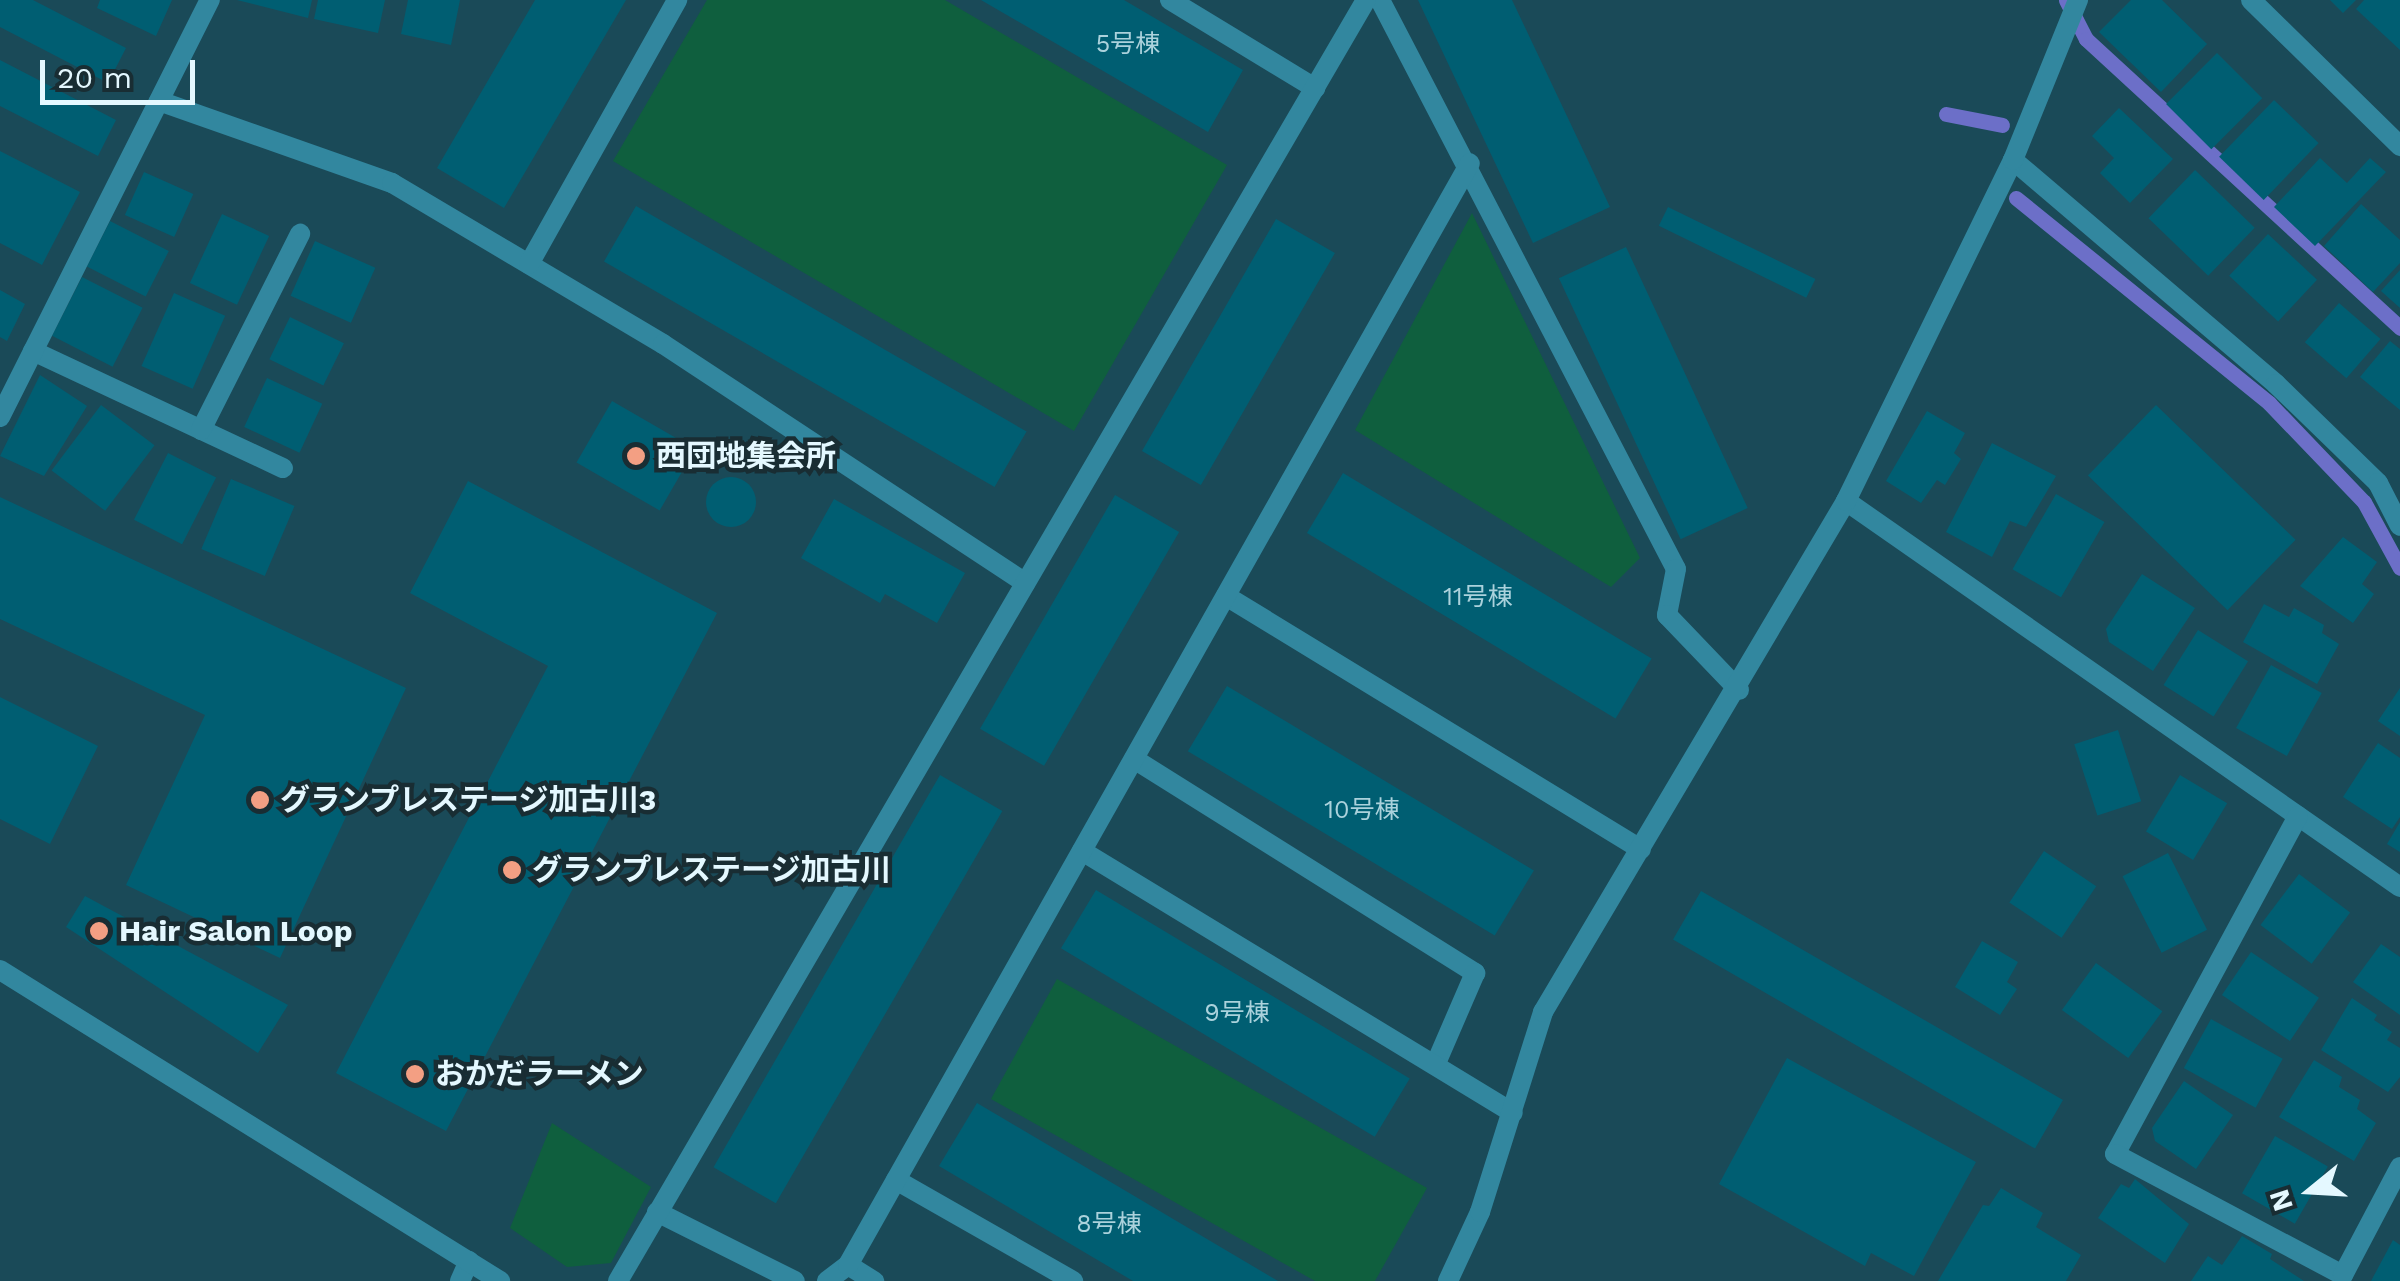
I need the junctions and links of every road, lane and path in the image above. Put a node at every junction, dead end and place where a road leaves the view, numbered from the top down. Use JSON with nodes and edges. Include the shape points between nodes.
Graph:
{"nodes":[{"id":1,"x":210,"y":0,"type":"edge"},
{"id":2,"x":677,"y":0,"type":"edge"},
{"id":3,"x":1170,"y":0,"type":"edge"},
{"id":4,"x":1366,"y":0,"type":"edge"},
{"id":5,"x":1380,"y":0,"type":"edge"},
{"id":6,"x":2078,"y":0,"type":"edge"},
{"id":7,"x":2251,"y":0,"type":"edge"},
{"id":8,"x":1315,"y":88,"type":"junction"},
{"id":9,"x":160,"y":101,"type":"junction"},
{"id":10,"x":2400,"y":146,"type":"edge"},
{"id":11,"x":2014,"y":160,"type":"junction"},
{"id":12,"x":1470,"y":164,"type":"junction"},
{"id":13,"x":300,"y":234,"type":"dead end"},
{"id":14,"x":528,"y":264,"type":"junction"},
{"id":15,"x":33,"y":351,"type":"junction"},
{"id":16,"x":0,"y":416,"type":"edge"},
{"id":17,"x":201,"y":430,"type":"junction"},
{"id":18,"x":284,"y":468,"type":"dead end"},
{"id":19,"x":1846,"y":501,"type":"junction"},
{"id":20,"x":2400,"y":526,"type":"edge"},
{"id":21,"x":1025,"y":583,"type":"junction"},
{"id":22,"x":1226,"y":596,"type":"junction"},
{"id":23,"x":1740,"y":690,"type":"junction"},
{"id":24,"x":1134,"y":759,"type":"junction"},
{"id":25,"x":2298,"y":816,"type":"junction"},
{"id":26,"x":1642,"y":848,"type":"junction"},
{"id":27,"x":1082,"y":851,"type":"junction"},
{"id":28,"x":2400,"y":887,"type":"edge"},
{"id":29,"x":0,"y":970,"type":"edge"},
{"id":30,"x":1436,"y":1063,"type":"junction"},
{"id":31,"x":1513,"y":1113,"type":"junction"},
{"id":32,"x":2400,"y":1167,"type":"edge"},
{"id":33,"x":896,"y":1180,"type":"junction"},
{"id":34,"x":658,"y":1212,"type":"junction"},
{"id":35,"x":469,"y":1261,"type":"junction"},
{"id":36,"x":848,"y":1266,"type":"junction"},
{"id":37,"x":460,"y":1281,"type":"edge"},
{"id":38,"x":500,"y":1281,"type":"edge"},
{"id":39,"x":618,"y":1281,"type":"edge"},
{"id":40,"x":795,"y":1281,"type":"edge"},
{"id":41,"x":827,"y":1281,"type":"edge"},
{"id":42,"x":874,"y":1281,"type":"edge"},
{"id":43,"x":1073,"y":1281,"type":"edge"},
{"id":44,"x":1448,"y":1281,"type":"edge"}],
"edges":[{"from":1,"to":9,"type":"street"},
{"from":2,"to":14,"type":"street"},
{"from":3,"to":8,"type":"street"},
{"from":4,"to":8,"type":"street"},
{"from":5,"to":12,"type":"street"},
{"from":6,"to":11,"type":"street"},
{"from":7,"to":10,"type":"street"},
{"from":8,"to":21,"type":"street"},
{"from":9,"to":14,"type":"street","via":[[392,183]]},
{"from":9,"to":15,"type":"street"},
{"from":11,"to":19,"type":"street"},
{"from":11,"to":20,"type":"street","via":[[2276,384],[2378,483]]},
{"from":12,"to":22,"type":"street"},
{"from":12,"to":23,"type":"street","via":[[1676,569],[1667,615]]},
{"from":13,"to":17,"type":"street"},
{"from":14,"to":21,"type":"street","via":[[663,344]]},
{"from":15,"to":16,"type":"street"},
{"from":15,"to":17,"type":"street"},
{"from":17,"to":18,"type":"street"},
{"from":19,"to":23,"type":"street"},
{"from":19,"to":25,"type":"street"},
{"from":21,"to":34,"type":"street"},
{"from":22,"to":24,"type":"street"},
{"from":22,"to":26,"type":"street"},
{"from":23,"to":26,"type":"street"},
{"from":24,"to":27,"type":"street"},
{"from":24,"to":30,"type":"street","via":[[1475,973]]},
{"from":25,"to":28,"type":"street"},
{"from":25,"to":32,"type":"street","via":[[2115,1154],[2343,1274]]},
{"from":26,"to":31,"type":"street","via":[[1543,1012]]},
{"from":27,"to":30,"type":"street"},
{"from":27,"to":33,"type":"street"},
{"from":29,"to":35,"type":"street"},
{"from":30,"to":31,"type":"street"},
{"from":31,"to":44,"type":"street"},
{"from":33,"to":36,"type":"street"},
{"from":33,"to":43,"type":"street"},
{"from":34,"to":39,"type":"street"},
{"from":34,"to":40,"type":"street"},
{"from":35,"to":37,"type":"street"},
{"from":35,"to":38,"type":"street"},
{"from":36,"to":41,"type":"street"},
{"from":36,"to":42,"type":"street"}]}
